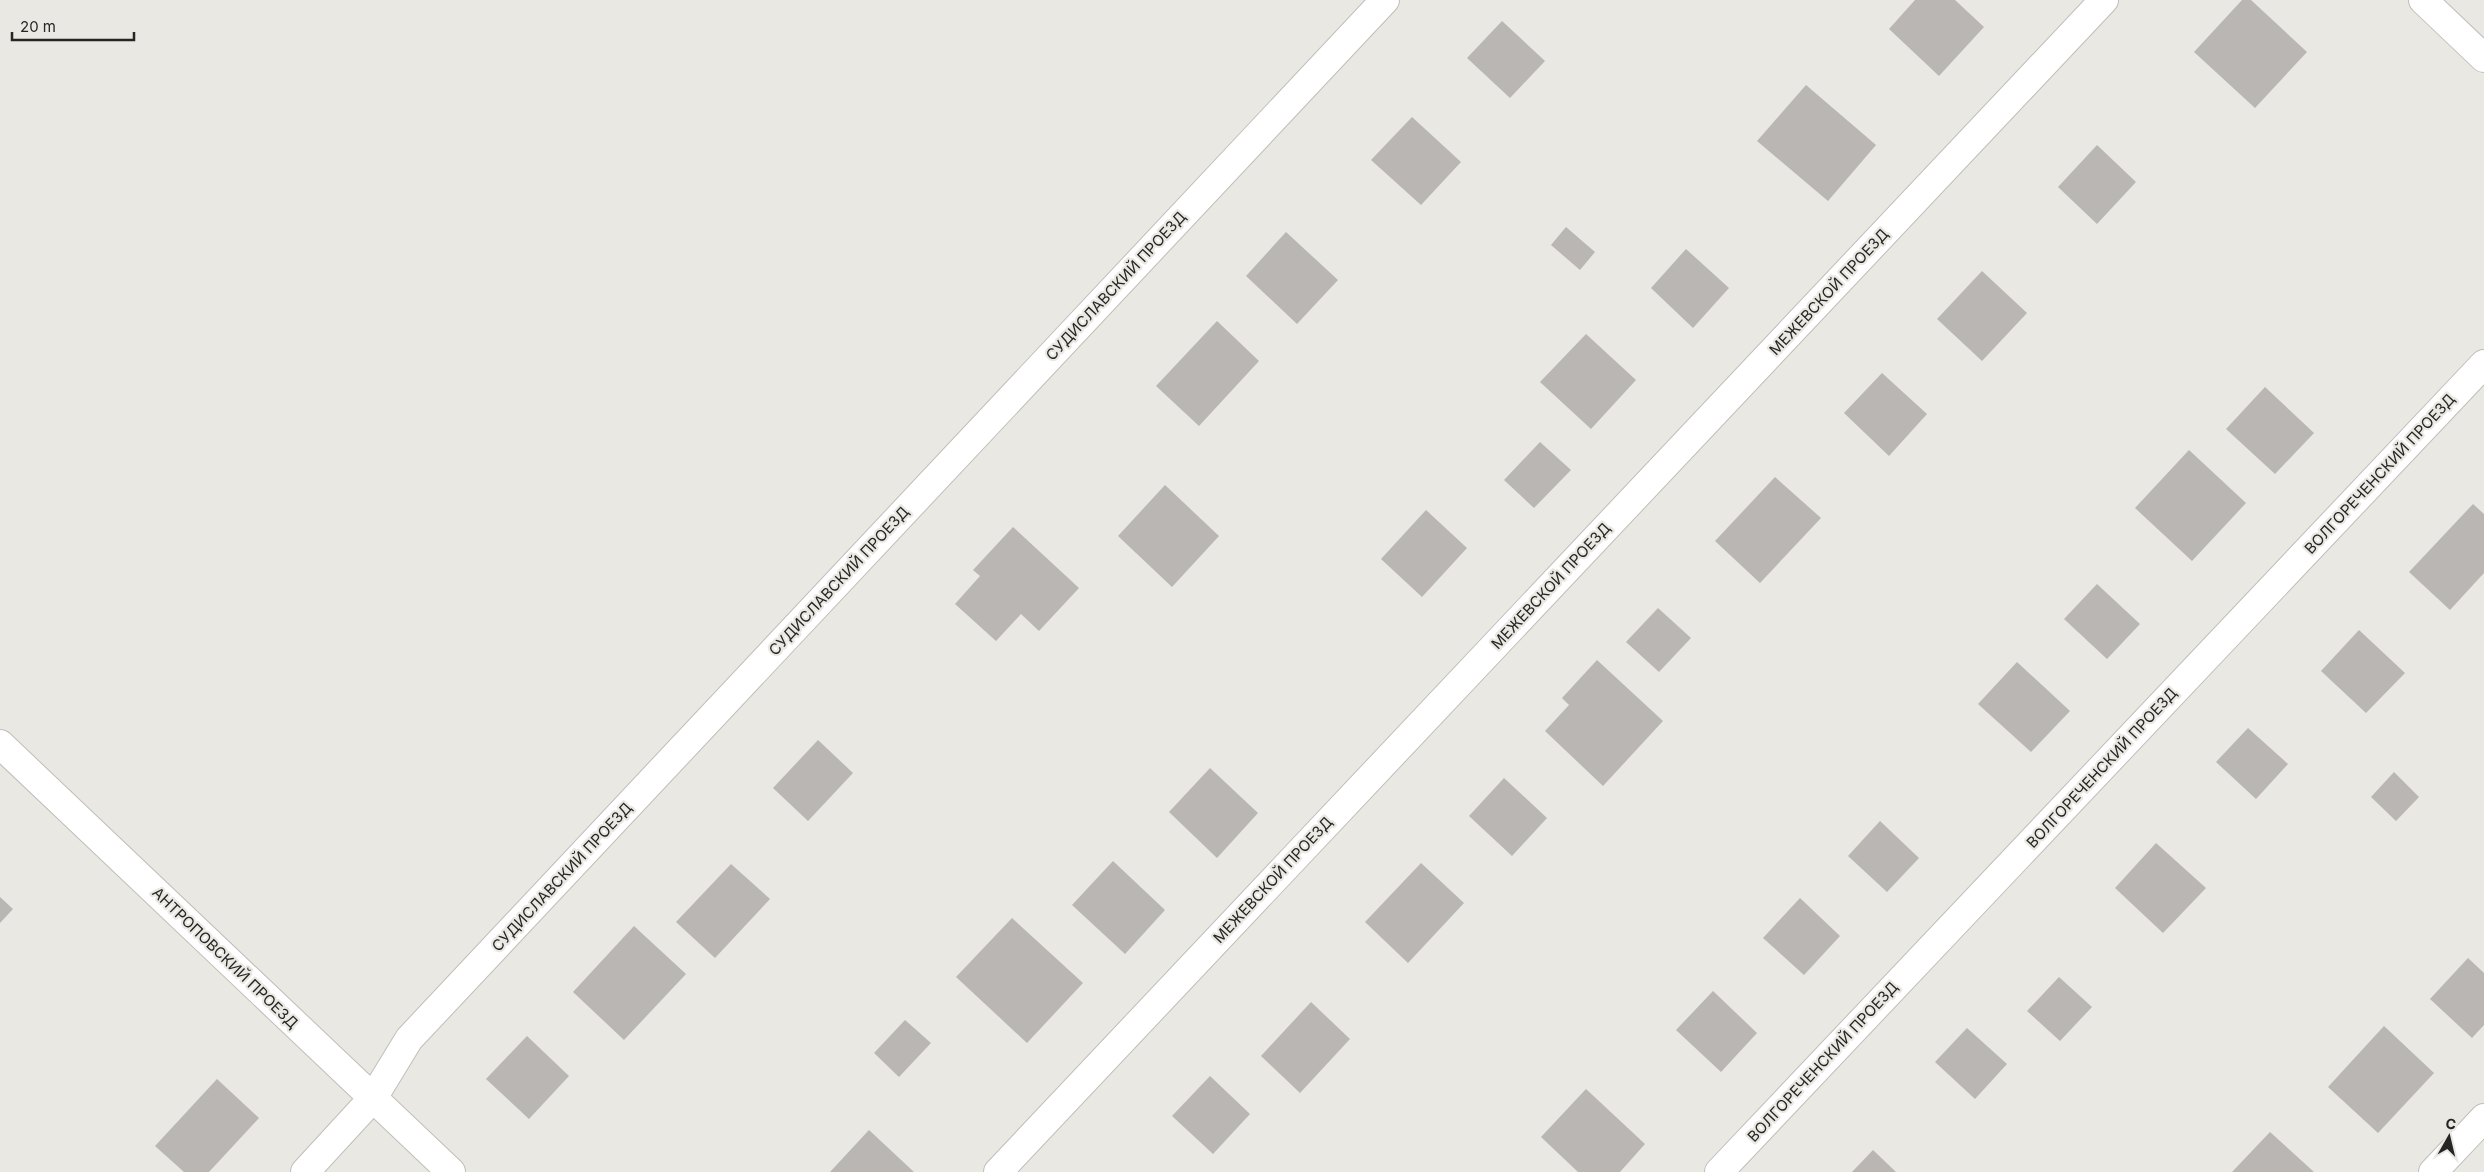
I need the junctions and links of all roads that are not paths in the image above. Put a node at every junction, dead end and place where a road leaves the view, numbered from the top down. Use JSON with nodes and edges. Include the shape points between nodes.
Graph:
{"nodes":[{"id":1,"x":1385,"y":0,"type":"edge"},
{"id":2,"x":2104,"y":0,"type":"edge"},
{"id":3,"x":2423,"y":0,"type":"edge"},
{"id":4,"x":2484,"y":58,"type":"edge"},
{"id":5,"x":2484,"y":364,"type":"edge"},
{"id":6,"x":0,"y":744,"type":"edge"},
{"id":7,"x":374,"y":1098,"type":"junction"},
{"id":8,"x":2484,"y":1118,"type":"edge"},
{"id":9,"x":305,"y":1172,"type":"edge"},
{"id":10,"x":451,"y":1172,"type":"edge"},
{"id":11,"x":998,"y":1172,"type":"edge"},
{"id":12,"x":1719,"y":1172,"type":"edge"},
{"id":13,"x":2433,"y":1172,"type":"edge"}],
"edges":[{"from":1,"to":7,"type":"street","name":"СУДИСЛАВСКИЙ ПРОЕЗД","via":[[409,1039]]},
{"from":2,"to":11,"type":"street","name":"МЕЖЕВСКОЙ ПРОЕЗД"},
{"from":3,"to":4,"type":"street"},
{"from":5,"to":12,"type":"street","name":"ВОЛГОРЕЧЕНСКИЙ ПРОЕЗД"},
{"from":6,"to":7,"type":"street","name":"АНТРОПОВСКИЙ ПРОЕЗД"},
{"from":7,"to":9,"type":"street","name":"СУДИСЛАВСКИЙ ПРОЕЗД"},
{"from":7,"to":10,"type":"street","name":"АНТРОПОВСКИЙ ПРОЕЗД"},
{"from":8,"to":13,"type":"street"}]}
